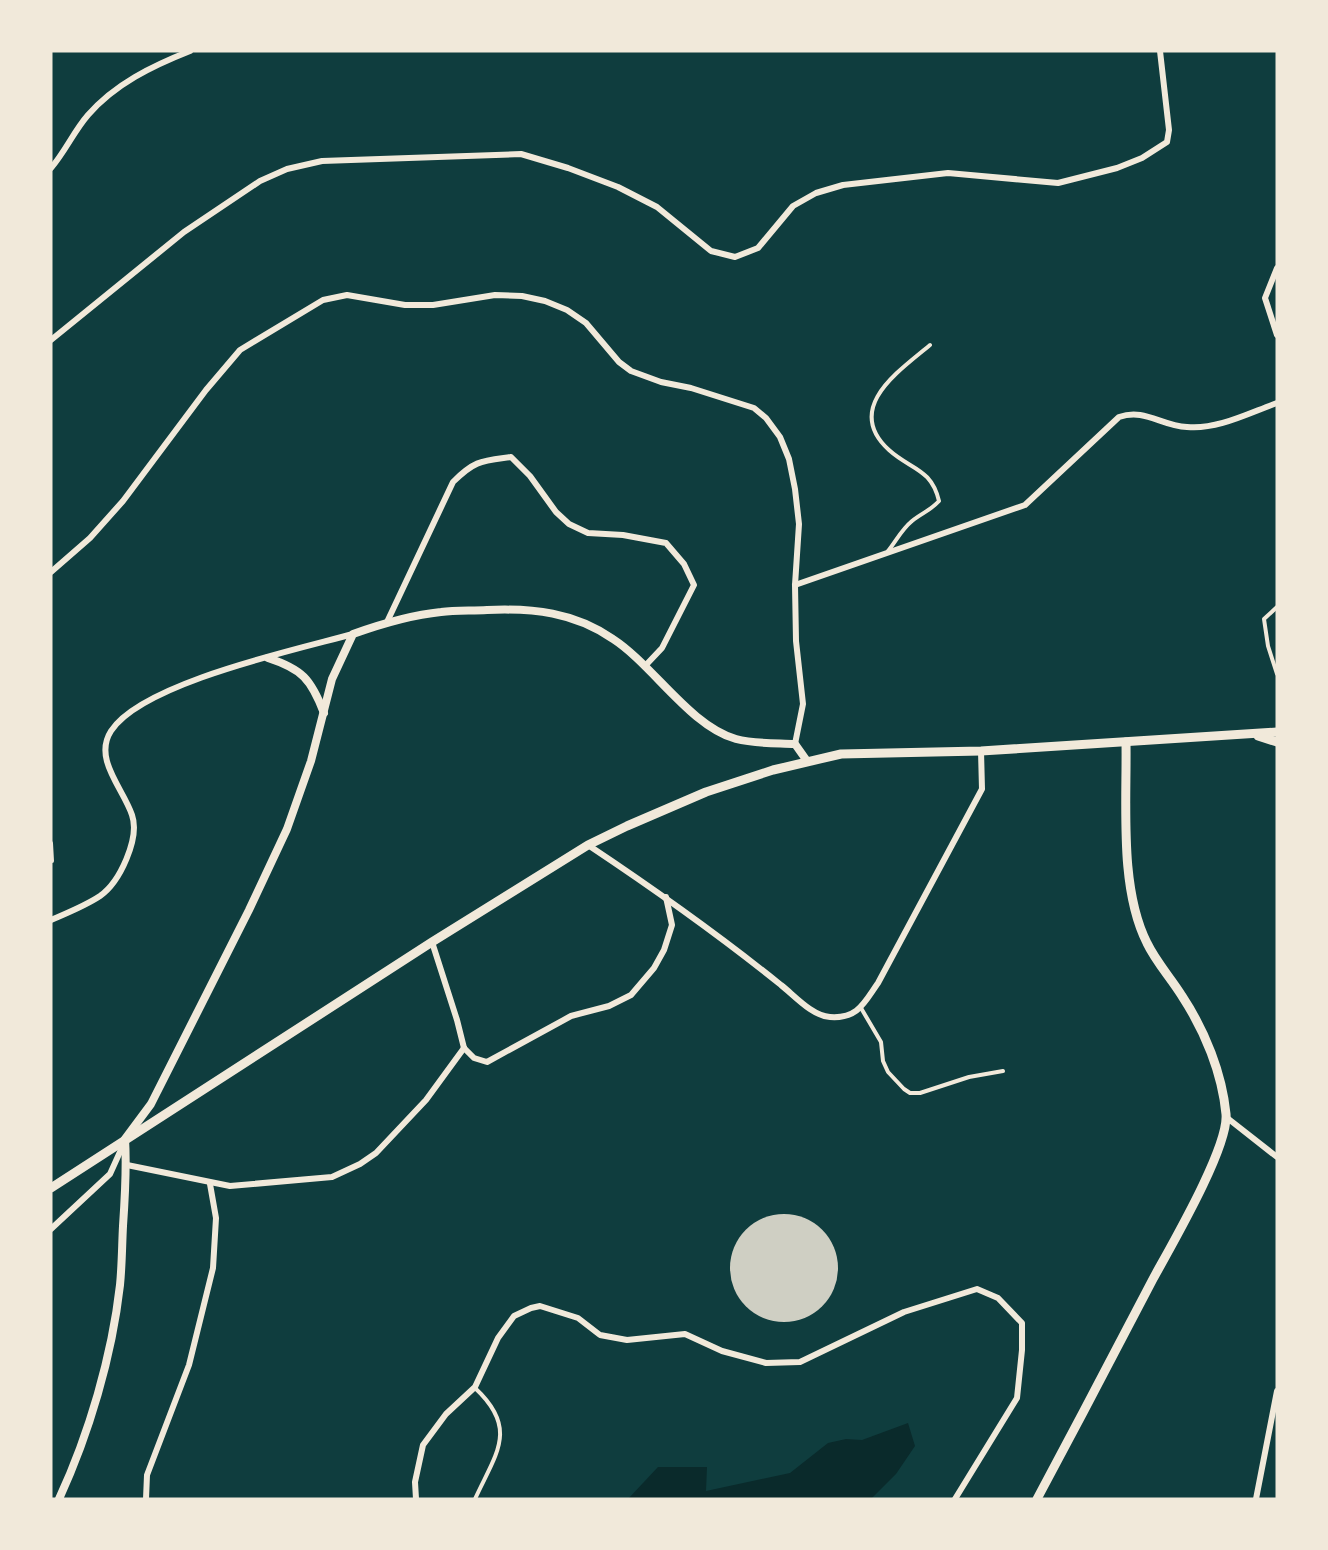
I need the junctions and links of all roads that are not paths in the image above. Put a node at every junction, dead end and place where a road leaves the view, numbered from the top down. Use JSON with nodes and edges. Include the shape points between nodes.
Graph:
{"nodes":[{"id":1,"x":190,"y":51,"type":"edge"},
{"id":2,"x":1160,"y":51,"type":"edge"},
{"id":3,"x":51,"y":168,"type":"edge"},
{"id":4,"x":1277,"y":268,"type":"edge"},
{"id":5,"x":1277,"y":335,"type":"edge"},
{"id":6,"x":51,"y":340,"type":"edge"},
{"id":7,"x":930,"y":345,"type":"dead end"},
{"id":8,"x":1277,"y":403,"type":"edge"},
{"id":9,"x":888,"y":551,"type":"junction"},
{"id":10,"x":51,"y":572,"type":"edge"},
{"id":11,"x":795,"y":585,"type":"junction"},
{"id":12,"x":1277,"y":607,"type":"edge"},
{"id":13,"x":387,"y":622,"type":"junction"},
{"id":14,"x":353,"y":634,"type":"junction"},
{"id":15,"x":268,"y":658,"type":"junction"},
{"id":16,"x":645,"y":666,"type":"junction"},
{"id":17,"x":1277,"y":674,"type":"edge"},
{"id":18,"x":324,"y":713,"type":"junction"},
{"id":19,"x":1277,"y":732,"type":"edge"},
{"id":20,"x":1250,"y":734,"type":"junction"},
{"id":21,"x":1125,"y":742,"type":"junction"},
{"id":22,"x":1277,"y":742,"type":"edge"},
{"id":23,"x":795,"y":744,"type":"junction"},
{"id":24,"x":981,"y":751,"type":"junction"},
{"id":25,"x":807,"y":761,"type":"junction"},
{"id":26,"x":51,"y":843,"type":"edge"},
{"id":27,"x":588,"y":845,"type":"junction"},
{"id":28,"x":52,"y":861,"type":"edge"},
{"id":29,"x":666,"y":897,"type":"junction"},
{"id":30,"x":51,"y":920,"type":"edge"},
{"id":31,"x":432,"y":942,"type":"junction"},
{"id":32,"x":861,"y":1008,"type":"junction"},
{"id":33,"x":464,"y":1048,"type":"junction"},
{"id":34,"x":1003,"y":1071,"type":"dead end"},
{"id":35,"x":1226,"y":1117,"type":"junction"},
{"id":36,"x":125,"y":1139,"type":"junction"},
{"id":37,"x":1277,"y":1157,"type":"edge"},
{"id":38,"x":127,"y":1166,"type":"junction"},
{"id":39,"x":210,"y":1184,"type":"junction"},
{"id":40,"x":51,"y":1188,"type":"edge"},
{"id":41,"x":51,"y":1229,"type":"edge"},
{"id":42,"x":475,"y":1387,"type":"junction"},
{"id":43,"x":1277,"y":1391,"type":"edge"},
{"id":44,"x":59,"y":1499,"type":"edge"},
{"id":45,"x":146,"y":1499,"type":"edge"},
{"id":46,"x":416,"y":1499,"type":"edge"},
{"id":47,"x":475,"y":1499,"type":"edge"},
{"id":48,"x":956,"y":1499,"type":"edge"},
{"id":49,"x":1037,"y":1499,"type":"edge"},
{"id":50,"x":1256,"y":1499,"type":"edge"}],
"edges":[{"from":1,"to":3,"type":"street","via":[[150,67],[111,93],[88,115]]},
{"from":2,"to":6,"type":"street","via":[[1167,142],[1142,158],[1058,183],[948,173],[843,185],[816,193],[793,206],[758,248],[735,257],[711,251],[657,207],[618,187],[521,154],[322,161],[287,169],[260,181],[184,232]]},
{"from":4,"to":5,"type":"street","via":[[1265,298]]},
{"from":7,"to":9,"type":"lane","via":[[889,378],[875,398],[872,411],[873,426],[880,439],[889,450],[927,475],[939,501],[907,526]]},
{"from":8,"to":9,"type":"street","via":[[1206,427],[1184,427],[1131,413],[1119,417],[1025,505]]},
{"from":9,"to":11,"type":"street"},
{"from":10,"to":11,"type":"street","via":[[90,538],[123,501],[240,350],[267,332],[322,300],[347,295],[405,305],[433,305],[495,295],[545,301],[567,310],[586,323],[631,371],[754,408],[766,418],[789,459],[795,489],[799,524]]},
{"from":11,"to":23,"type":"street","via":[[803,704]]},
{"from":12,"to":17,"type":"lane","via":[[1264,619]]},
{"from":13,"to":14,"type":"street"},
{"from":13,"to":16,"type":"street","via":[[442,612],[547,612],[596,629]]},
{"from":13,"to":16,"type":"street","via":[[453,482],[480,461],[511,457],[569,524],[588,533],[666,543],[684,564],[694,585],[662,648]]},
{"from":14,"to":15,"type":"street"},
{"from":14,"to":18,"type":"street","via":[[336,669]]},
{"from":15,"to":18,"type":"street","via":[[302,673],[316,691]]},
{"from":15,"to":30,"type":"street","via":[[172,688],[134,708],[112,729],[105,740],[105,752],[109,770],[133,816],[132,845],[117,876],[101,895]]},
{"from":16,"to":23,"type":"street","via":[[716,730],[736,739]]},
{"from":18,"to":36,"type":"street","via":[[287,829],[273,860],[151,1104]]},
{"from":19,"to":20,"type":"main road"},
{"from":20,"to":21,"type":"main road"},
{"from":20,"to":22,"type":"main road"},
{"from":21,"to":24,"type":"main road"},
{"from":21,"to":35,"type":"main road","via":[[1129,877],[1136,910],[1147,944],[1203,1033],[1217,1068]]},
{"from":23,"to":25,"type":"street"},
{"from":24,"to":25,"type":"main road","via":[[871,752]]},
{"from":24,"to":32,"type":"street","via":[[982,789]]},
{"from":25,"to":27,"type":"main road","via":[[706,792]]},
{"from":26,"to":28,"type":"lane"},
{"from":27,"to":29,"type":"street"},
{"from":27,"to":31,"type":"main road"},
{"from":29,"to":32,"type":"street","via":[[812,1010],[828,1017],[853,1014]]},
{"from":29,"to":33,"type":"street","via":[[672,925],[664,950],[631,995],[609,1006],[571,1016],[488,1062],[474,1058]]},
{"from":31,"to":33,"type":"street"},
{"from":31,"to":36,"type":"main road"},
{"from":32,"to":34,"type":"lane","via":[[881,1042],[888,1072],[910,1093]]},
{"from":33,"to":39,"type":"street","via":[[426,1100],[376,1154],[360,1164],[332,1177],[230,1186]]},
{"from":35,"to":37,"type":"street"},
{"from":35,"to":49,"type":"main road","via":[[1220,1144],[1190,1211]]},
{"from":36,"to":38,"type":"street"},
{"from":36,"to":40,"type":"main road"},
{"from":36,"to":41,"type":"street","via":[[110,1174]]},
{"from":38,"to":39,"type":"street"},
{"from":38,"to":44,"type":"street","via":[[120,1286],[103,1377]]},
{"from":39,"to":45,"type":"street","via":[[216,1218],[213,1268],[189,1365],[147,1476]]},
{"from":42,"to":46,"type":"street","via":[[446,1414],[423,1444],[415,1482]]},
{"from":42,"to":47,"type":"lane","via":[[496,1411],[501,1430],[496,1452]]},
{"from":42,"to":48,"type":"street","via":[[498,1338],[514,1316],[540,1306],[578,1318],[600,1335],[627,1340],[685,1334],[722,1351],[766,1363],[800,1362],[904,1312],[977,1289],[998,1298],[1022,1323],[1021,1369],[1017,1398]]},
{"from":43,"to":50,"type":"street"}]}
